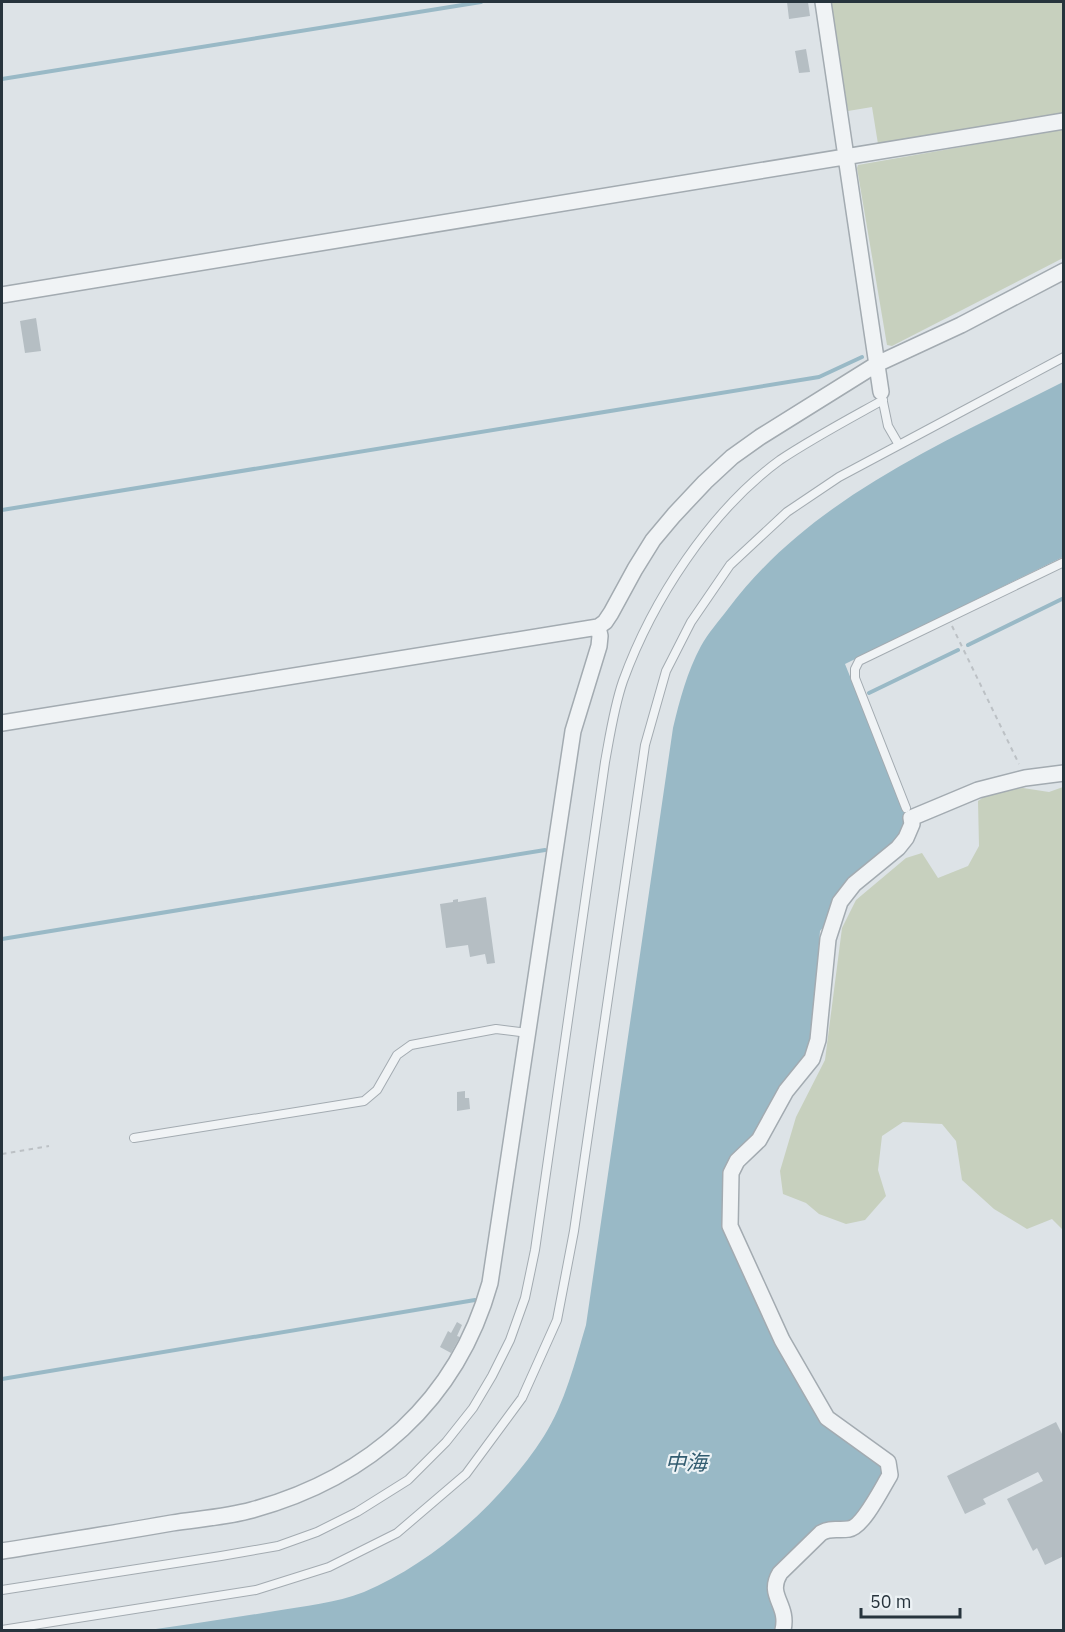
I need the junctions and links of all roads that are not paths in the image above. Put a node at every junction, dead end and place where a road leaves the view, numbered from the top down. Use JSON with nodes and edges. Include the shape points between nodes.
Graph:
{"nodes":[{"id":1,"x":823,"y":2,"type":"edge"},
{"id":2,"x":1064,"y":121,"type":"edge"},
{"id":3,"x":846,"y":157,"type":"junction"},
{"id":4,"x":1064,"y":271,"type":"edge"},
{"id":5,"x":2,"y":296,"type":"edge"},
{"id":6,"x":1064,"y":357,"type":"edge"},
{"id":7,"x":877,"y":364,"type":"junction"},
{"id":8,"x":882,"y":396,"type":"junction"},
{"id":9,"x":899,"y":445,"type":"junction"},
{"id":10,"x":1064,"y":562,"type":"edge"},
{"id":11,"x":598,"y":627,"type":"junction"},
{"id":12,"x":2,"y":723,"type":"edge"},
{"id":13,"x":1064,"y":772,"type":"edge"},
{"id":14,"x":909,"y":813,"type":"junction"},
{"id":15,"x":528,"y":1033,"type":"junction"},
{"id":16,"x":134,"y":1138,"type":"dead end"},
{"id":17,"x":2,"y":1551,"type":"edge"},
{"id":18,"x":2,"y":1590,"type":"edge"},
{"id":19,"x":2,"y":1630,"type":"edge"},
{"id":20,"x":783,"y":1630,"type":"edge"}],
"edges":[{"from":1,"to":3,"type":"street"},
{"from":2,"to":3,"type":"street"},
{"from":3,"to":5,"type":"street"},
{"from":3,"to":7,"type":"street"},
{"from":4,"to":7,"type":"street"},
{"from":6,"to":9,"type":"lane"},
{"from":7,"to":8,"type":"street"},
{"from":7,"to":11,"type":"street","via":[[759,437],[705,482],[653,540],[611,613]]},
{"from":8,"to":9,"type":"lane","via":[[888,426]]},
{"from":8,"to":18,"type":"lane","via":[[780,461],[730,505],[686,560],[643,632],[622,682],[607,750],[535,1250],[510,1340],[473,1408],[408,1480],[316,1532],[278,1546]]},
{"from":9,"to":19,"type":"lane","via":[[839,477],[787,512],[730,565],[691,622],[666,671],[645,745],[574,1231],[557,1320],[522,1398],[466,1474],[397,1533],[329,1567],[256,1590]]},
{"from":10,"to":14,"type":"lane","via":[[859,661],[855,678]]},
{"from":11,"to":12,"type":"street"},
{"from":11,"to":15,"type":"street","via":[[599,646],[573,731]]},
{"from":13,"to":14,"type":"street","via":[[978,790]]},
{"from":14,"to":20,"type":"street","via":[[912,824],[906,838],[854,884],[840,902],[828,939],[818,1040],[812,1059],[786,1091],[759,1140],[737,1161],[731,1173],[730,1226],[782,1340],[827,1418],[888,1462],[890,1475],[861,1522],[849,1529],[821,1533],[780,1573],[774,1590],[785,1614]]},
{"from":15,"to":16,"type":"lane","via":[[496,1029],[411,1045],[397,1055],[377,1090],[364,1101]]},
{"from":15,"to":17,"type":"street","via":[[490,1283],[474,1329],[439,1388],[393,1438],[330,1482],[250,1511]]}]}
